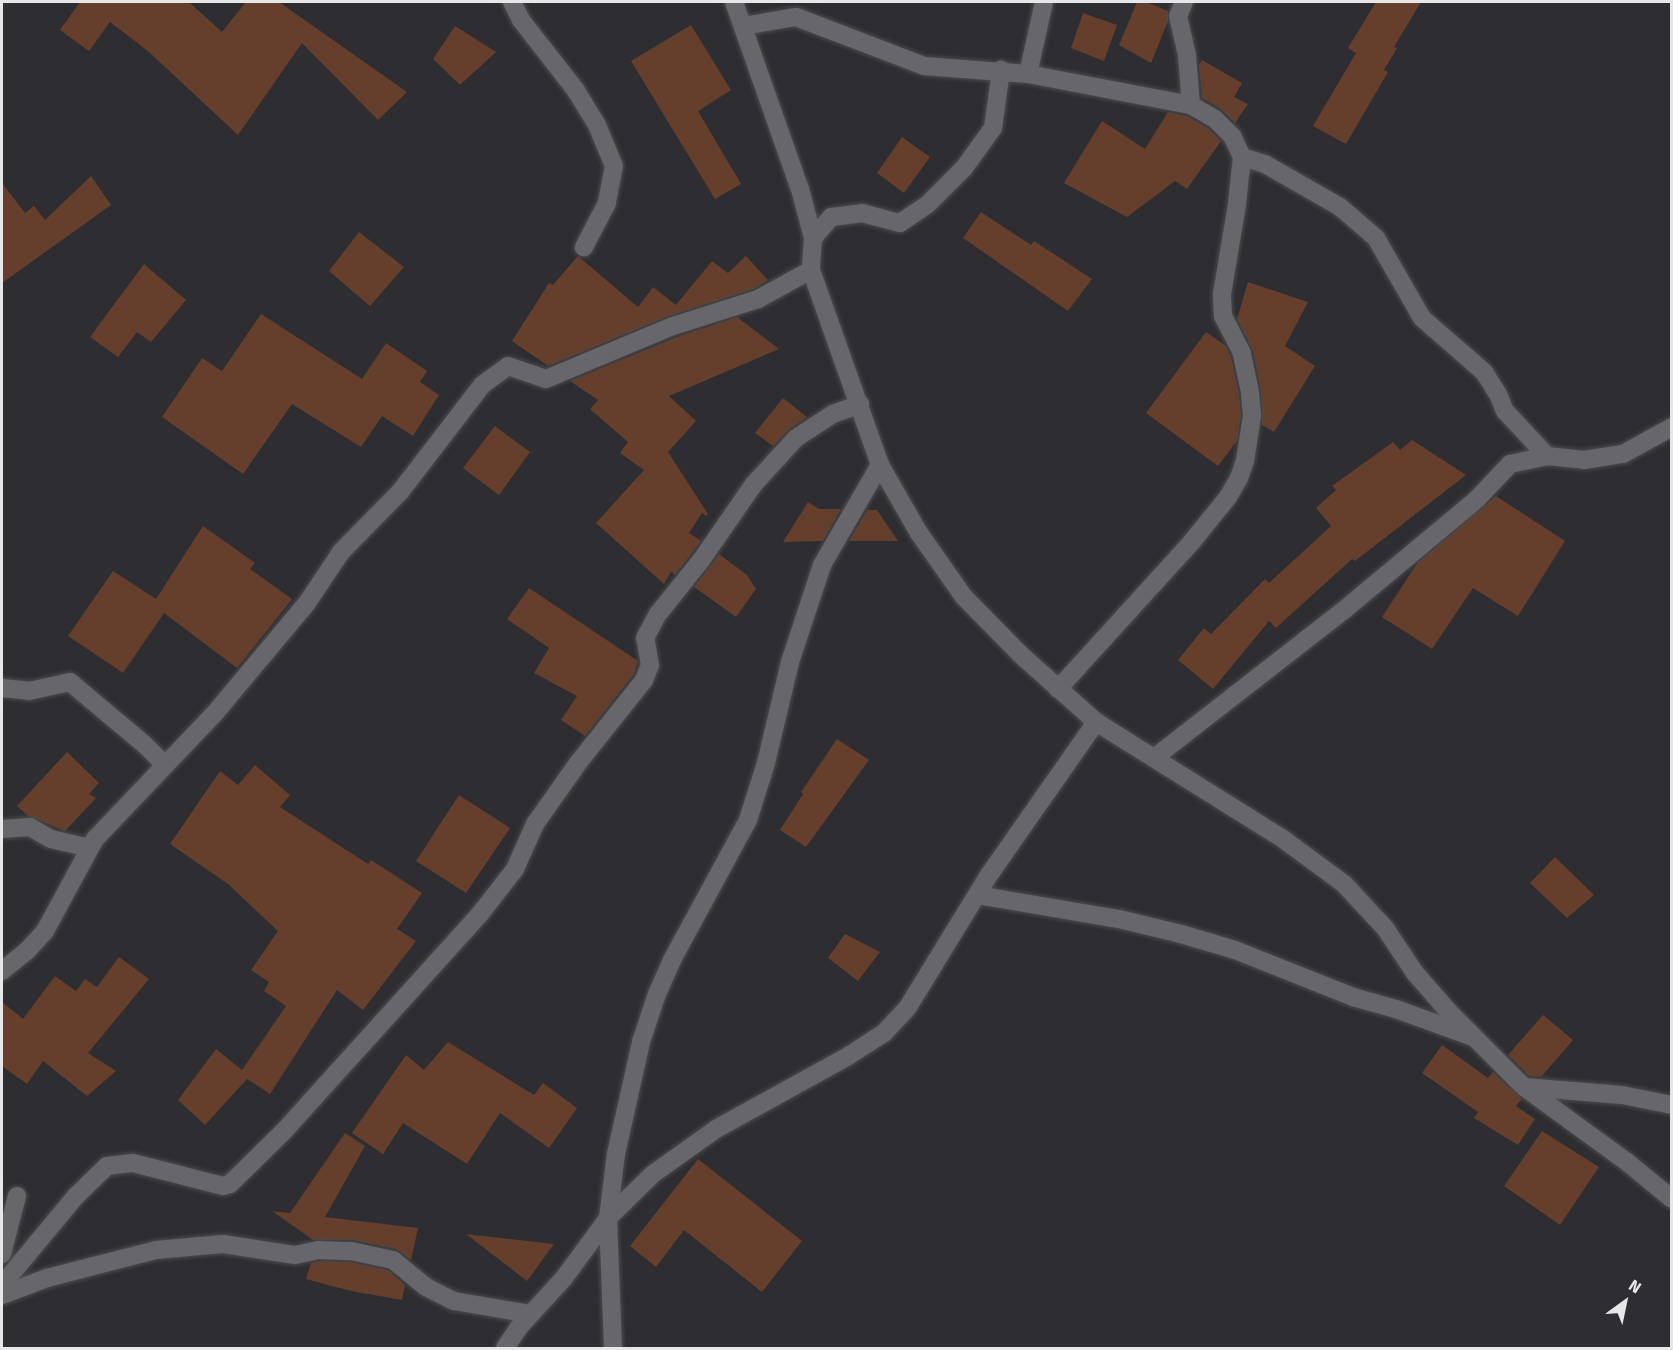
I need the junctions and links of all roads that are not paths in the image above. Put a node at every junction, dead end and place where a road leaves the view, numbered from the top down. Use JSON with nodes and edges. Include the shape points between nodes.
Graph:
{"nodes":[{"id":1,"x":512,"y":2,"type":"edge"},
{"id":2,"x":734,"y":2,"type":"edge"},
{"id":3,"x":1044,"y":2,"type":"edge"},
{"id":4,"x":1184,"y":2,"type":"edge"},
{"id":5,"x":743,"y":26,"type":"junction"},
{"id":6,"x":1001,"y":70,"type":"junction"},
{"id":7,"x":1028,"y":74,"type":"junction"},
{"id":8,"x":1191,"y":105,"type":"junction"},
{"id":9,"x":1242,"y":158,"type":"junction"},
{"id":10,"x":813,"y":238,"type":"junction"},
{"id":11,"x":584,"y":247,"type":"dead end"},
{"id":12,"x":811,"y":270,"type":"junction"},
{"id":13,"x":860,"y":404,"type":"junction"},
{"id":14,"x":1671,"y":427,"type":"edge"},
{"id":15,"x":1547,"y":456,"type":"junction"},
{"id":16,"x":880,"y":465,"type":"junction"},
{"id":17,"x":2,"y":688,"type":"edge"},
{"id":18,"x":1058,"y":689,"type":"junction"},
{"id":19,"x":1096,"y":722,"type":"junction"},
{"id":20,"x":1154,"y":758,"type":"junction"},
{"id":21,"x":165,"y":765,"type":"junction"},
{"id":22,"x":2,"y":829,"type":"edge"},
{"id":23,"x":89,"y":848,"type":"junction"},
{"id":24,"x":977,"y":895,"type":"junction"},
{"id":25,"x":2,"y":971,"type":"edge"},
{"id":26,"x":1474,"y":1038,"type":"junction"},
{"id":27,"x":1524,"y":1087,"type":"junction"},
{"id":28,"x":1671,"y":1105,"type":"edge"},
{"id":29,"x":17,"y":1196,"type":"dead end"},
{"id":30,"x":1671,"y":1199,"type":"edge"},
{"id":31,"x":608,"y":1218,"type":"junction"},
{"id":32,"x":2,"y":1254,"type":"edge"},
{"id":33,"x":2,"y":1285,"type":"edge"},
{"id":34,"x":2,"y":1295,"type":"edge"},
{"id":35,"x":531,"y":1314,"type":"junction"},
{"id":36,"x":506,"y":1348,"type":"edge"},
{"id":37,"x":613,"y":1348,"type":"edge"}],
"edges":[{"from":1,"to":11,"type":"street","via":[[592,116],[614,166],[608,203]]},
{"from":2,"to":5,"type":"street"},
{"from":3,"to":7,"type":"street"},
{"from":4,"to":8,"type":"street","via":[[1178,16],[1187,55]]},
{"from":5,"to":6,"type":"street","via":[[796,17],[924,66]]},
{"from":5,"to":10,"type":"street","via":[[800,189]]},
{"from":6,"to":7,"type":"street"},
{"from":6,"to":10,"type":"street","via":[[993,128],[964,168],[927,205],[900,223],[862,213],[831,217]]},
{"from":7,"to":8,"type":"street"},
{"from":8,"to":9,"type":"street","via":[[1215,119],[1232,136]]},
{"from":9,"to":15,"type":"street","via":[[1265,164],[1340,207],[1376,238],[1422,318],[1484,372],[1505,411]]},
{"from":9,"to":18,"type":"street","via":[[1222,294],[1223,316],[1242,353],[1250,392],[1251,428],[1239,478],[1190,544]]},
{"from":10,"to":12,"type":"street"},
{"from":12,"to":13,"type":"street"},
{"from":12,"to":21,"type":"street","via":[[758,299],[673,326],[546,379],[508,366],[482,385],[400,492],[340,552],[307,603],[215,713]]},
{"from":13,"to":16,"type":"street"},
{"from":13,"to":33,"type":"street","via":[[833,414],[796,438],[754,484],[658,614],[645,638],[650,665],[644,680],[541,816],[515,869],[480,914],[283,1132],[230,1184],[223,1186],[133,1162],[106,1166]]},
{"from":14,"to":15,"type":"street","via":[[1623,454],[1584,460]]},
{"from":15,"to":20,"type":"street","via":[[1510,464],[1477,499],[1344,610]]},
{"from":16,"to":18,"type":"street","via":[[919,533],[964,597]]},
{"from":16,"to":31,"type":"street","via":[[822,565],[790,662],[748,820],[657,994],[641,1042],[616,1154]]},
{"from":17,"to":21,"type":"street","via":[[29,691],[70,682]]},
{"from":18,"to":19,"type":"street"},
{"from":19,"to":20,"type":"street"},
{"from":19,"to":24,"type":"street"},
{"from":20,"to":26,"type":"street","via":[[1283,839],[1344,884],[1386,928],[1415,973]]},
{"from":21,"to":23,"type":"street"},
{"from":22,"to":23,"type":"street","via":[[30,827],[51,838]]},
{"from":23,"to":25,"type":"street","via":[[45,931]]},
{"from":24,"to":26,"type":"street","via":[[1119,919],[1181,934]]},
{"from":24,"to":31,"type":"street","via":[[908,1007],[884,1032],[806,1082],[716,1128],[653,1174]]},
{"from":26,"to":27,"type":"street"},
{"from":27,"to":28,"type":"street","via":[[1622,1095]]},
{"from":27,"to":30,"type":"street"},
{"from":29,"to":32,"type":"street"},
{"from":31,"to":35,"type":"street","via":[[564,1278]]},
{"from":31,"to":37,"type":"street"},
{"from":34,"to":35,"type":"street","via":[[46,1278],[156,1250],[224,1244],[295,1255],[318,1250],[351,1251],[393,1260],[426,1287],[454,1301]]},
{"from":35,"to":36,"type":"street"}]}
